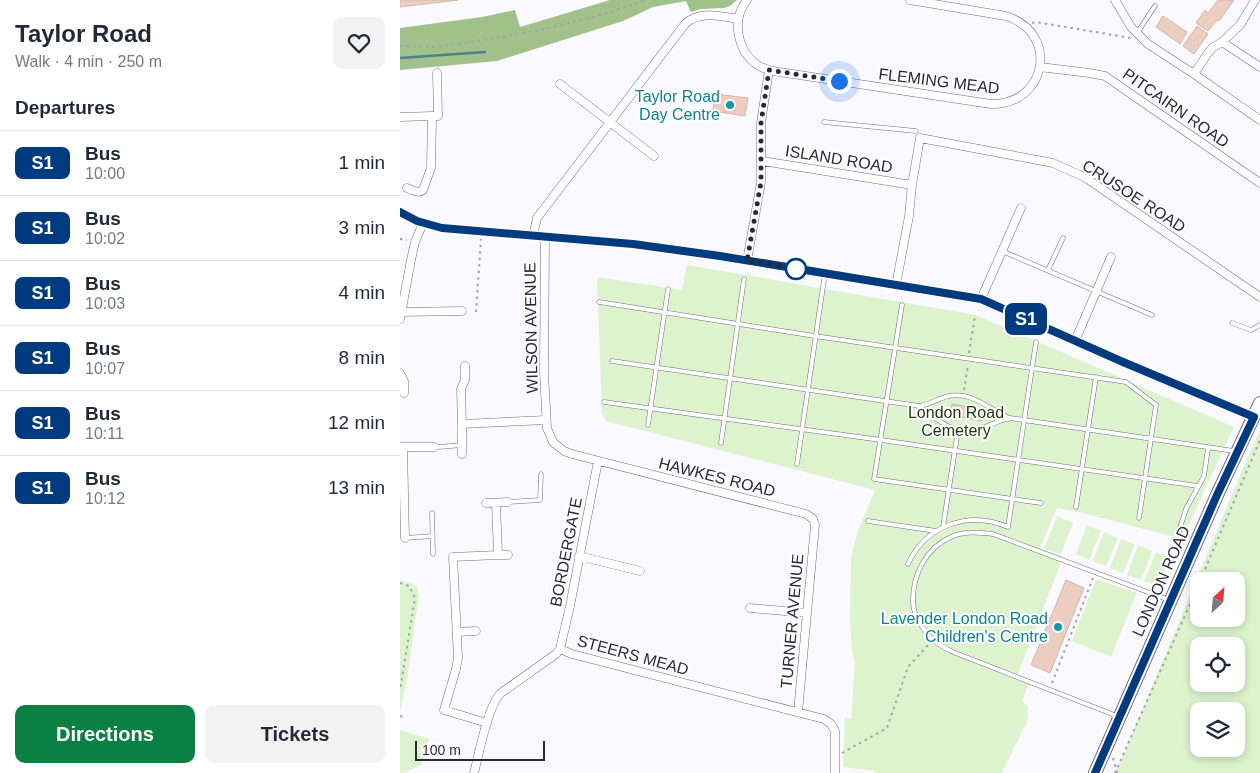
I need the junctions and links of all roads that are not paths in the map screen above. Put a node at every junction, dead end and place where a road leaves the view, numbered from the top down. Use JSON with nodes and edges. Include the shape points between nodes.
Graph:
{"nodes":[{"id":1,"x":747,"y":0,"type":"edge"},
{"id":2,"x":910,"y":0,"type":"edge"},
{"id":3,"x":1115,"y":0,"type":"edge"},
{"id":4,"x":1255,"y":0,"type":"edge"},
{"id":5,"x":1155,"y":6,"type":"dead end"},
{"id":6,"x":738,"y":19,"type":"junction"},
{"id":7,"x":1137,"y":34,"type":"junction"},
{"id":8,"x":1222,"y":42,"type":"junction"},
{"id":9,"x":1040,"y":67,"type":"junction"},
{"id":10,"x":1260,"y":67,"type":"edge"},
{"id":11,"x":769,"y":70,"type":"junction"},
{"id":12,"x":437,"y":73,"type":"dead end"},
{"id":13,"x":1194,"y":74,"type":"junction"},
{"id":14,"x":560,"y":84,"type":"dead end"},
{"id":15,"x":432,"y":116,"type":"junction"},
{"id":16,"x":400,"y":117,"type":"edge"},
{"id":17,"x":1260,"y":120,"type":"edge"},
{"id":18,"x":610,"y":122,"type":"junction"},
{"id":19,"x":824,"y":122,"type":"dead end"},
{"id":20,"x":918,"y":134,"type":"junction"},
{"id":21,"x":654,"y":156,"type":"dead end"},
{"id":22,"x":762,"y":161,"type":"junction"},
{"id":23,"x":1260,"y":183,"type":"edge"},
{"id":24,"x":912,"y":185,"type":"junction"},
{"id":25,"x":407,"y":188,"type":"dead end"},
{"id":26,"x":1021,"y":208,"type":"dead end"},
{"id":27,"x":400,"y":212,"type":"edge"},
{"id":28,"x":423,"y":223,"type":"junction"},
{"id":29,"x":533,"y":236,"type":"junction"},
{"id":30,"x":545,"y":237,"type":"junction"},
{"id":31,"x":1063,"y":238,"type":"dead end"},
{"id":32,"x":1002,"y":251,"type":"junction"},
{"id":33,"x":1111,"y":257,"type":"dead end"},
{"id":34,"x":747,"y":261,"type":"junction"},
{"id":35,"x":1048,"y":270,"type":"junction"},
{"id":36,"x":825,"y":273,"type":"junction"},
{"id":37,"x":744,"y":279,"type":"dead end"},
{"id":38,"x":896,"y":285,"type":"junction"},
{"id":39,"x":668,"y":290,"type":"dead end"},
{"id":40,"x":1096,"y":291,"type":"junction"},
{"id":41,"x":1260,"y":297,"type":"edge"},
{"id":42,"x":981,"y":299,"type":"junction"},
{"id":43,"x":599,"y":302,"type":"dead end"},
{"id":44,"x":902,"y":305,"type":"dead end"},
{"id":45,"x":462,"y":311,"type":"dead end"},
{"id":46,"x":664,"y":312,"type":"junction"},
{"id":47,"x":1152,"y":315,"type":"dead end"},
{"id":48,"x":401,"y":316,"type":"edge"},
{"id":49,"x":1232,"y":323,"type":"dead end"},
{"id":50,"x":738,"y":324,"type":"junction"},
{"id":51,"x":1260,"y":325,"type":"edge"},
{"id":52,"x":815,"y":336,"type":"junction"},
{"id":53,"x":1075,"y":341,"type":"junction"},
{"id":54,"x":1036,"y":342,"type":"dead end"},
{"id":55,"x":895,"y":348,"type":"junction"},
{"id":56,"x":612,"y":361,"type":"dead end"},
{"id":57,"x":465,"y":366,"type":"dead end"},
{"id":58,"x":657,"y":367,"type":"junction"},
{"id":59,"x":1032,"y":368,"type":"junction"},
{"id":60,"x":400,"y":373,"type":"edge"},
{"id":61,"x":1096,"y":377,"type":"junction"},
{"id":62,"x":730,"y":378,"type":"junction"},
{"id":63,"x":807,"y":389,"type":"junction"},
{"id":64,"x":404,"y":393,"type":"dead end"},
{"id":65,"x":887,"y":401,"type":"junction"},
{"id":66,"x":604,"y":402,"type":"dead end"},
{"id":67,"x":1260,"y":403,"type":"edge"},
{"id":68,"x":919,"y":406,"type":"junction"},
{"id":69,"x":651,"y":408,"type":"junction"},
{"id":70,"x":1254,"y":417,"type":"junction"},
{"id":71,"x":1010,"y":418,"type":"junction"},
{"id":72,"x":724,"y":419,"type":"junction"},
{"id":73,"x":546,"y":420,"type":"junction"},
{"id":74,"x":1024,"y":421,"type":"junction"},
{"id":75,"x":462,"y":424,"type":"junction"},
{"id":76,"x":648,"y":425,"type":"dead end"},
{"id":77,"x":802,"y":430,"type":"junction"},
{"id":78,"x":958,"y":430,"type":"junction"},
{"id":79,"x":1088,"y":430,"type":"junction"},
{"id":80,"x":880,"y":440,"type":"junction"},
{"id":81,"x":1150,"y":440,"type":"junction"},
{"id":82,"x":721,"y":443,"type":"dead end"},
{"id":83,"x":401,"y":447,"type":"edge"},
{"id":84,"x":436,"y":447,"type":"joint"},
{"id":85,"x":1208,"y":448,"type":"junction"},
{"id":86,"x":462,"y":450,"type":"joint"},
{"id":87,"x":955,"y":451,"type":"junction"},
{"id":88,"x":1238,"y":452,"type":"junction"},
{"id":89,"x":1018,"y":460,"type":"junction"},
{"id":90,"x":598,"y":461,"type":"junction"},
{"id":91,"x":797,"y":464,"type":"dead end"},
{"id":92,"x":1082,"y":469,"type":"junction"},
{"id":93,"x":542,"y":474,"type":"dead end"},
{"id":94,"x":1145,"y":478,"type":"junction"},
{"id":95,"x":1198,"y":486,"type":"junction"},
{"id":96,"x":948,"y":490,"type":"junction"},
{"id":97,"x":1012,"y":499,"type":"junction"},
{"id":98,"x":496,"y":502,"type":"junction"},
{"id":99,"x":508,"y":502,"type":"joint"},
{"id":100,"x":486,"y":503,"type":"dead end"},
{"id":101,"x":1041,"y":503,"type":"dead end"},
{"id":102,"x":1076,"y":507,"type":"dead end"},
{"id":103,"x":432,"y":513,"type":"dead end"},
{"id":104,"x":1139,"y":518,"type":"dead end"},
{"id":105,"x":868,"y":521,"type":"dead end"},
{"id":106,"x":402,"y":525,"type":"edge"},
{"id":107,"x":943,"y":527,"type":"junction"},
{"id":108,"x":936,"y":531,"type":"junction"},
{"id":109,"x":814,"y":533,"type":"joint"},
{"id":110,"x":1178,"y":534,"type":"dead end"},
{"id":111,"x":433,"y":536,"type":"junction"},
{"id":112,"x":405,"y":538,"type":"joint"},
{"id":113,"x":453,"y":548,"type":"dead end"},
{"id":114,"x":434,"y":554,"type":"dead end"},
{"id":115,"x":498,"y":555,"type":"junction"},
{"id":116,"x":508,"y":555,"type":"dead end"},
{"id":117,"x":579,"y":556,"type":"junction"},
{"id":118,"x":454,"y":557,"type":"junction"},
{"id":119,"x":908,"y":564,"type":"dead end"},
{"id":120,"x":640,"y":571,"type":"dead end"},
{"id":121,"x":1171,"y":600,"type":"junction"},
{"id":122,"x":750,"y":608,"type":"dead end"},
{"id":123,"x":807,"y":613,"type":"junction"},
{"id":124,"x":476,"y":631,"type":"dead end"},
{"id":125,"x":457,"y":632,"type":"junction"},
{"id":126,"x":560,"y":649,"type":"junction"},
{"id":127,"x":798,"y":712,"type":"junction"},
{"id":128,"x":1118,"y":719,"type":"junction"},
{"id":129,"x":487,"y":723,"type":"junction"},
{"id":130,"x":474,"y":773,"type":"edge"},
{"id":131,"x":835,"y":773,"type":"edge"},
{"id":132,"x":1095,"y":773,"type":"edge"}],
"edges":[{"from":1,"to":6,"type":"street"},
{"from":2,"to":9,"type":"street","via":[[1015,19],[1031,32],[1038,44]]},
{"from":3,"to":7,"type":"street"},
{"from":4,"to":8,"type":"street","via":[[1240,25]]},
{"from":5,"to":7,"type":"lane"},
{"from":6,"to":11,"type":"street","name":"FLEMING MEAD","via":[[738,33],[747,55]]},
{"from":6,"to":18,"type":"street","via":[[707,15],[688,21]]},
{"from":7,"to":13,"type":"street"},
{"from":8,"to":10,"type":"street"},
{"from":8,"to":13,"type":"street","via":[[1212,48]]},
{"from":9,"to":11,"type":"street","name":"FLEMING MEAD","via":[[1027,91],[1000,104]]},
{"from":9,"to":23,"type":"street","name":"PITCAIRN ROAD","via":[[1105,76]]},
{"from":11,"to":22,"type":"street","via":[[761,123]]},
{"from":12,"to":15,"type":"street","via":[[438,116]]},
{"from":13,"to":17,"type":"street"},
{"from":14,"to":18,"type":"street"},
{"from":15,"to":16,"type":"street"},
{"from":15,"to":25,"type":"street","via":[[431,168],[421,192]]},
{"from":18,"to":21,"type":"street"},
{"from":18,"to":29,"type":"street","via":[[538,218]]},
{"from":19,"to":20,"type":"lane"},
{"from":20,"to":24,"type":"street"},
{"from":20,"to":41,"type":"street","name":"CRUSOE ROAD","via":[[1066,168],[1086,178]]},
{"from":22,"to":24,"type":"street","name":"ISLAND ROAD"},
{"from":22,"to":34,"type":"street"},
{"from":24,"to":38,"type":"street"},
{"from":26,"to":32,"type":"street"},
{"from":27,"to":28,"type":"street"},
{"from":28,"to":29,"type":"street","via":[[442,228]]},
{"from":28,"to":48,"type":"street","via":[[411,260]]},
{"from":29,"to":30,"type":"street"},
{"from":30,"to":34,"type":"street","via":[[633,244]]},
{"from":30,"to":73,"type":"street","name":"WILSON AVENUE"},
{"from":31,"to":35,"type":"lane"},
{"from":32,"to":35,"type":"lane"},
{"from":32,"to":42,"type":"street"},
{"from":33,"to":40,"type":"street"},
{"from":34,"to":36,"type":"street"},
{"from":35,"to":40,"type":"lane"},
{"from":36,"to":38,"type":"street"},
{"from":36,"to":52,"type":"lane"},
{"from":37,"to":50,"type":"lane"},
{"from":38,"to":42,"type":"street"},
{"from":39,"to":46,"type":"lane"},
{"from":40,"to":47,"type":"lane"},
{"from":40,"to":53,"type":"street"},
{"from":42,"to":53,"type":"street"},
{"from":43,"to":46,"type":"lane"},
{"from":44,"to":55,"type":"lane"},
{"from":45,"to":48,"type":"street"},
{"from":46,"to":50,"type":"lane"},
{"from":46,"to":58,"type":"lane"},
{"from":49,"to":51,"type":"lane","via":[[1251,330]]},
{"from":50,"to":52,"type":"lane"},
{"from":50,"to":62,"type":"lane"},
{"from":52,"to":55,"type":"lane"},
{"from":52,"to":63,"type":"lane"},
{"from":53,"to":70,"type":"street"},
{"from":54,"to":59,"type":"lane"},
{"from":55,"to":59,"type":"lane"},
{"from":55,"to":65,"type":"lane"},
{"from":56,"to":58,"type":"lane"},
{"from":57,"to":75,"type":"street","via":[[461,389]]},
{"from":58,"to":62,"type":"lane"},
{"from":58,"to":69,"type":"lane"},
{"from":59,"to":61,"type":"lane"},
{"from":59,"to":74,"type":"lane"},
{"from":60,"to":64,"type":"street"},
{"from":61,"to":79,"type":"lane"},
{"from":61,"to":81,"type":"lane","via":[[1126,382],[1156,405]]},
{"from":62,"to":63,"type":"lane"},
{"from":62,"to":72,"type":"lane"},
{"from":63,"to":65,"type":"lane"},
{"from":63,"to":77,"type":"lane"},
{"from":65,"to":68,"type":"lane"},
{"from":65,"to":80,"type":"lane"},
{"from":66,"to":69,"type":"lane"},
{"from":67,"to":70,"type":"main road","name":"LONDON ROAD"},
{"from":68,"to":71,"type":"lane","via":[[963,395]]},
{"from":68,"to":78,"type":"lane"},
{"from":69,"to":72,"type":"lane"},
{"from":69,"to":76,"type":"lane"},
{"from":70,"to":88,"type":"main road","name":"LONDON ROAD"},
{"from":71,"to":74,"type":"lane"},
{"from":71,"to":78,"type":"lane","via":[[976,429]]},
{"from":72,"to":77,"type":"lane"},
{"from":72,"to":82,"type":"lane"},
{"from":73,"to":75,"type":"street"},
{"from":73,"to":90,"type":"street","name":"WILSON AVENUE","via":[[548,434],[558,447]]},
{"from":74,"to":79,"type":"lane"},
{"from":74,"to":89,"type":"lane"},
{"from":75,"to":86,"type":"street"},
{"from":77,"to":80,"type":"lane"},
{"from":77,"to":91,"type":"lane"},
{"from":78,"to":87,"type":"lane"},
{"from":79,"to":81,"type":"lane"},
{"from":79,"to":92,"type":"lane"},
{"from":80,"to":87,"type":"lane"},
{"from":80,"to":96,"type":"lane","via":[[874,479]]},
{"from":81,"to":85,"type":"lane"},
{"from":81,"to":94,"type":"lane"},
{"from":83,"to":84,"type":"street"},
{"from":83,"to":106,"type":"street"},
{"from":84,"to":86,"type":"lane"},
{"from":85,"to":88,"type":"lane"},
{"from":85,"to":95,"type":"lane","via":[[1204,476]]},
{"from":87,"to":89,"type":"lane"},
{"from":87,"to":96,"type":"lane"},
{"from":88,"to":121,"type":"main road","name":"LONDON ROAD"},
{"from":89,"to":92,"type":"lane"},
{"from":89,"to":97,"type":"lane"},
{"from":90,"to":109,"type":"street","name":"HAWKES ROAD","via":[[806,514],[812,517]]},
{"from":90,"to":117,"type":"street","name":"BORDERGATE"},
{"from":92,"to":94,"type":"lane"},
{"from":92,"to":102,"type":"lane"},
{"from":93,"to":99,"type":"lane","via":[[540,500]]},
{"from":94,"to":95,"type":"lane"},
{"from":94,"to":104,"type":"lane"},
{"from":95,"to":110,"type":"lane"},
{"from":96,"to":97,"type":"lane"},
{"from":96,"to":107,"type":"lane"},
{"from":97,"to":101,"type":"lane"},
{"from":97,"to":107,"type":"lane","via":[[1008,527],[977,520]]},
{"from":98,"to":99,"type":"street"},
{"from":98,"to":100,"type":"street"},
{"from":98,"to":115,"type":"street"},
{"from":103,"to":111,"type":"lane"},
{"from":105,"to":108,"type":"lane"},
{"from":106,"to":112,"type":"street"},
{"from":107,"to":108,"type":"lane"},
{"from":108,"to":119,"type":"lane","via":[[917,548]]},
{"from":109,"to":123,"type":"street","name":"TURNER AVENUE"},
{"from":111,"to":112,"type":"lane"},
{"from":111,"to":114,"type":"lane"},
{"from":113,"to":118,"type":"street"},
{"from":115,"to":116,"type":"street"},
{"from":115,"to":118,"type":"street"},
{"from":117,"to":120,"type":"street"},
{"from":117,"to":126,"type":"street","name":"BORDERGATE"},
{"from":118,"to":125,"type":"street"},
{"from":121,"to":128,"type":"main road","name":"LONDON ROAD"},
{"from":121,"to":128,"type":"lane","via":[[993,534],[969,532],[949,538],[934,547],[918,570],[913,593],[916,618],[943,648]]},
{"from":122,"to":123,"type":"street"},
{"from":123,"to":127,"type":"street","name":"TURNER AVENUE"},
{"from":124,"to":125,"type":"street"},
{"from":125,"to":129,"type":"street","via":[[458,658],[444,710]]},
{"from":126,"to":127,"type":"street","name":"STEERS MEAD"},
{"from":126,"to":129,"type":"street","name":"STEERS MEAD","via":[[498,696]]},
{"from":127,"to":131,"type":"street","name":"STEERS MEAD","via":[[831,724],[835,731]]},
{"from":128,"to":132,"type":"main road","name":"LONDON ROAD"},
{"from":129,"to":130,"type":"street","name":"STEERS MEAD"}]}
